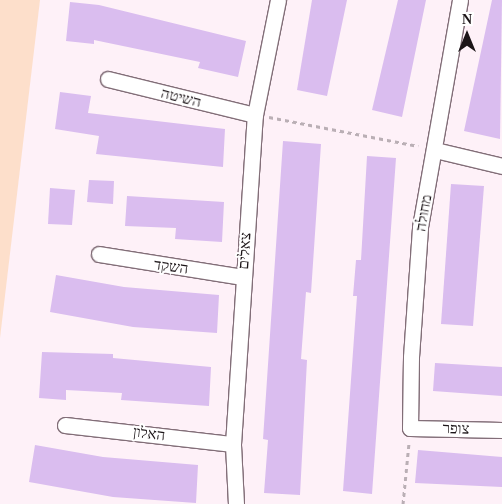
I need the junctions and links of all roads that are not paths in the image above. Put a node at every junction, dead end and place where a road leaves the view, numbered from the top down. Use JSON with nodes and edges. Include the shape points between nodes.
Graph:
{"nodes":[{"id":1,"x":278,"y":0,"type":"edge"},
{"id":2,"x":460,"y":0,"type":"edge"},
{"id":3,"x":108,"y":79,"type":"dead end"},
{"id":4,"x":255,"y":115,"type":"junction"},
{"id":5,"x":435,"y":150,"type":"junction"},
{"id":6,"x":502,"y":166,"type":"edge"},
{"id":7,"x":99,"y":254,"type":"dead end"},
{"id":8,"x":244,"y":277,"type":"junction"},
{"id":9,"x":66,"y":425,"type":"dead end"},
{"id":10,"x":410,"y":428,"type":"joint"},
{"id":11,"x":502,"y":430,"type":"edge"},
{"id":12,"x":233,"y":444,"type":"junction"},
{"id":13,"x":236,"y":504,"type":"edge"}],
"edges":[{"from":1,"to":4,"type":"street","name":"צאלים"},
{"from":2,"to":5,"type":"street","name":"מחולה"},
{"from":3,"to":4,"type":"street","name":"השיטה"},
{"from":4,"to":8,"type":"street","name":"צאלים"},
{"from":5,"to":6,"type":"street"},
{"from":5,"to":10,"type":"street","name":"מחולה","via":[[420,228],[411,356]]},
{"from":7,"to":8,"type":"street","name":"השקד"},
{"from":8,"to":12,"type":"street","name":"צאלים"},
{"from":9,"to":12,"type":"street","name":"האלון"},
{"from":10,"to":11,"type":"street","name":"צופר"},
{"from":12,"to":13,"type":"street","name":"צאלים"}]}
